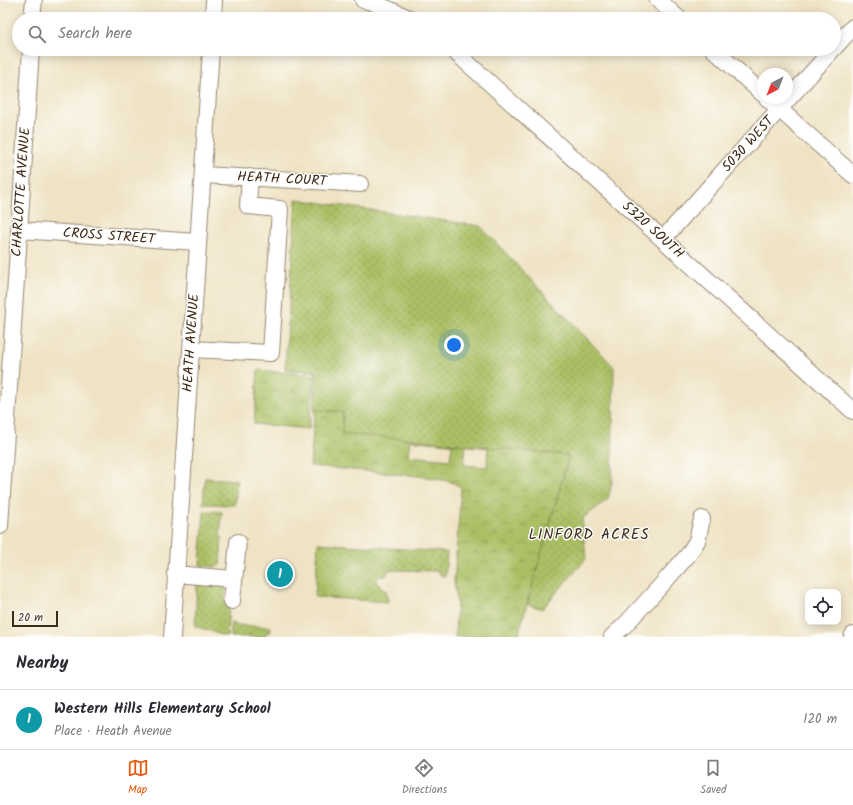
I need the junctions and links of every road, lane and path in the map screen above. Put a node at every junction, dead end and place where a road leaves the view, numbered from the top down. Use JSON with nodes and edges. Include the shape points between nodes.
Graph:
{"nodes":[{"id":1,"x":34,"y":0,"type":"edge"},
{"id":2,"x":214,"y":0,"type":"edge"},
{"id":3,"x":363,"y":0,"type":"edge"},
{"id":4,"x":658,"y":0,"type":"edge"},
{"id":5,"x":33,"y":12,"type":"edge"},
{"id":6,"x":213,"y":12,"type":"edge"},
{"id":7,"x":396,"y":12,"type":"edge"},
{"id":8,"x":671,"y":12,"type":"edge"},
{"id":9,"x":853,"y":27,"type":"edge"},
{"id":10,"x":841,"y":40,"type":"edge"},
{"id":11,"x":30,"y":56,"type":"edge"},
{"id":12,"x":211,"y":56,"type":"edge"},
{"id":13,"x":460,"y":56,"type":"edge"},
{"id":14,"x":721,"y":56,"type":"edge"},
{"id":15,"x":827,"y":56,"type":"edge"},
{"id":16,"x":757,"y":89,"type":"edge"},
{"id":17,"x":774,"y":104,"type":"edge"},
{"id":18,"x":779,"y":109,"type":"junction"},
{"id":19,"x":203,"y":175,"type":"junction"},
{"id":20,"x":853,"y":175,"type":"edge"},
{"id":21,"x":250,"y":178,"type":"junction"},
{"id":22,"x":360,"y":184,"type":"dead end"},
{"id":23,"x":19,"y":230,"type":"junction"},
{"id":24,"x":663,"y":239,"type":"junction"},
{"id":25,"x":198,"y":242,"type":"junction"},
{"id":26,"x":191,"y":349,"type":"junction"},
{"id":27,"x":853,"y":411,"type":"edge"},
{"id":28,"x":702,"y":519,"type":"dead end"},
{"id":29,"x":0,"y":526,"type":"edge"},
{"id":30,"x":238,"y":542,"type":"dead end"},
{"id":31,"x":175,"y":574,"type":"junction"},
{"id":32,"x":234,"y":579,"type":"junction"},
{"id":33,"x":232,"y":601,"type":"dead end"},
{"id":34,"x":172,"y":637,"type":"edge"},
{"id":35,"x":612,"y":637,"type":"edge"}],
"edges":[{"from":1,"to":5,"type":"street"},
{"from":2,"to":6,"type":"street"},
{"from":3,"to":7,"type":"street"},
{"from":4,"to":8,"type":"street"},
{"from":9,"to":10,"type":"street","name":"5030 WEST"},
{"from":11,"to":23,"type":"street","name":"CHARLOTTE AVENUE"},
{"from":12,"to":19,"type":"street","name":"HEATH AVENUE"},
{"from":13,"to":24,"type":"street","name":"5320 SOUTH"},
{"from":14,"to":16,"type":"street"},
{"from":15,"to":18,"type":"street","name":"5030 WEST"},
{"from":17,"to":18,"type":"street"},
{"from":18,"to":20,"type":"street"},
{"from":18,"to":24,"type":"street","name":"5030 WEST"},
{"from":19,"to":21,"type":"street","name":"HEATH COURT"},
{"from":19,"to":25,"type":"street","name":"HEATH AVENUE"},
{"from":21,"to":22,"type":"street","name":"HEATH COURT"},
{"from":21,"to":26,"type":"street","via":[[248,206],[280,209],[271,353]]},
{"from":23,"to":25,"type":"street","name":"CROSS STREET"},
{"from":23,"to":29,"type":"street","name":"CHARLOTTE AVENUE"},
{"from":24,"to":27,"type":"street","name":"5320 SOUTH"},
{"from":25,"to":26,"type":"street","name":"HEATH AVENUE"},
{"from":26,"to":31,"type":"street","name":"HEATH AVENUE"},
{"from":28,"to":35,"type":"street","via":[[697,542],[688,555]]},
{"from":30,"to":32,"type":"street"},
{"from":31,"to":32,"type":"street"},
{"from":31,"to":34,"type":"street","name":"HEATH AVENUE"},
{"from":32,"to":33,"type":"street"}]}
